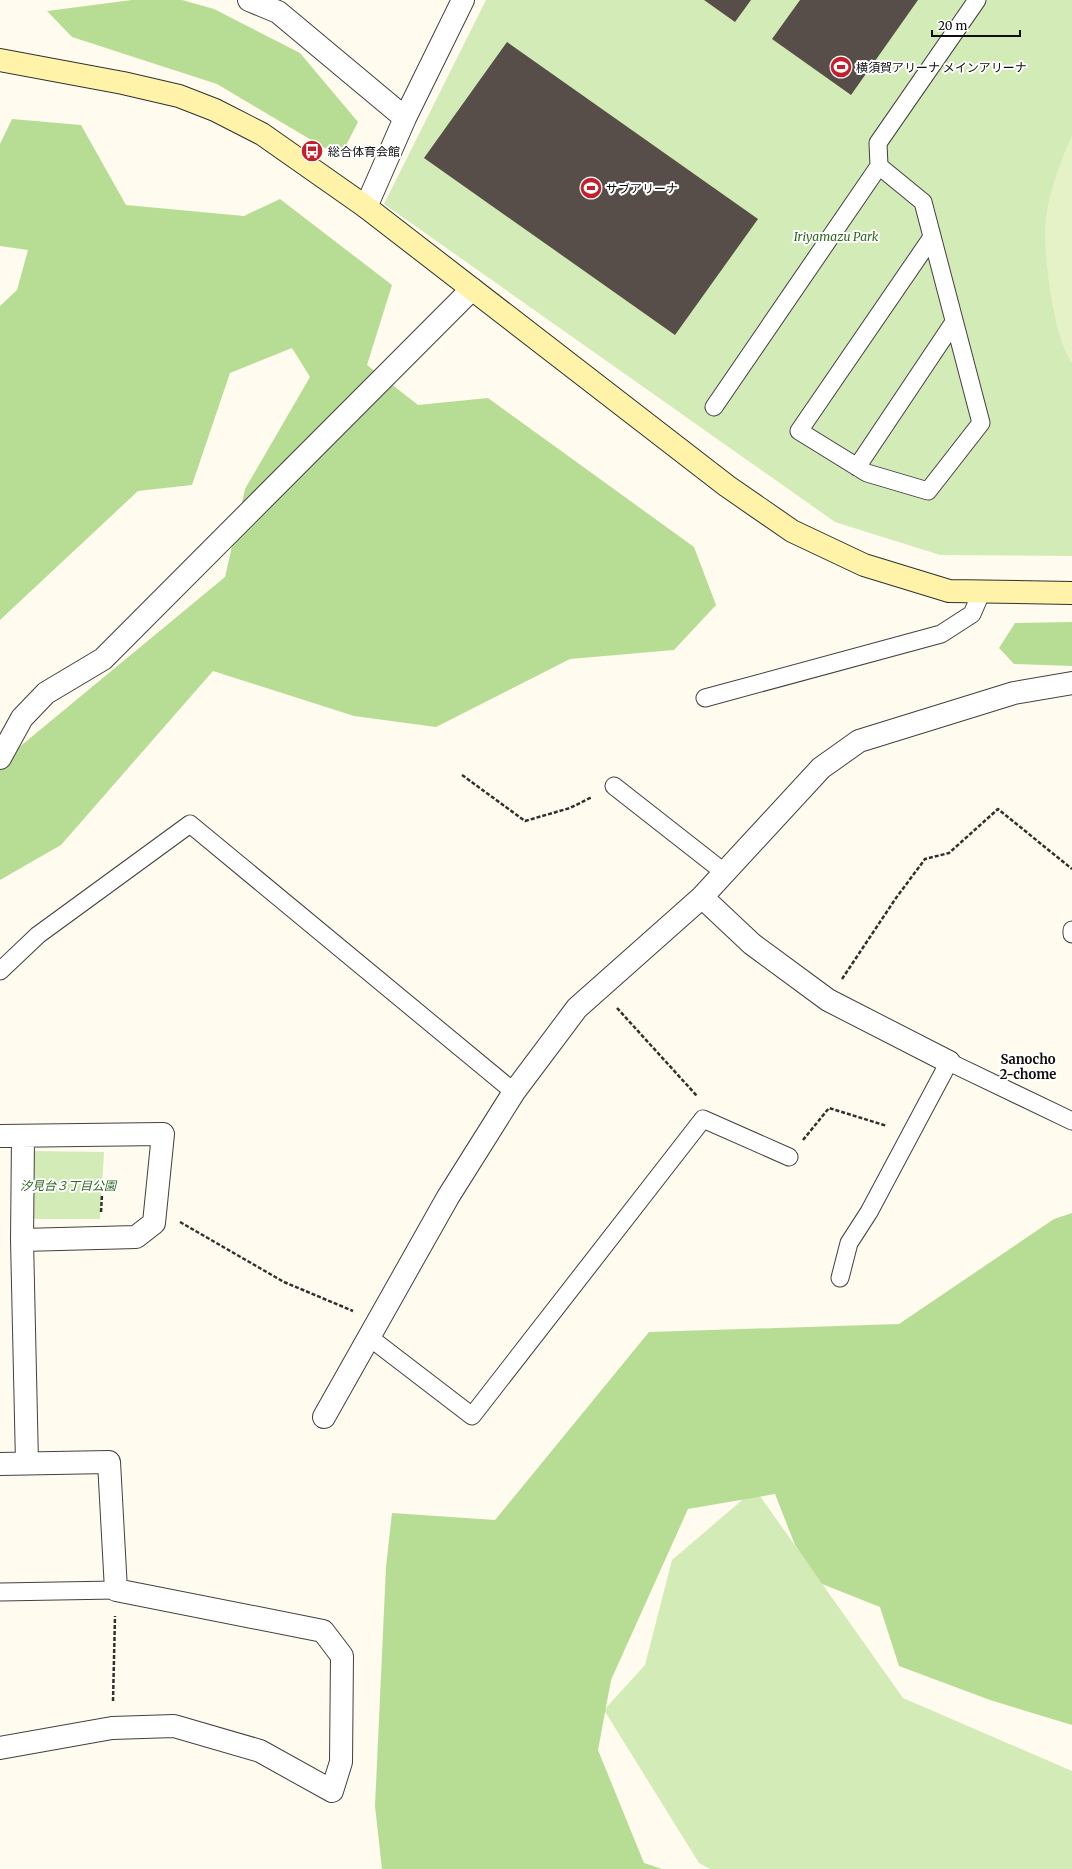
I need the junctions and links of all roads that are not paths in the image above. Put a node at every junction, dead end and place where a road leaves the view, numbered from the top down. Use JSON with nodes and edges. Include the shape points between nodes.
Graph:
{"nodes":[{"id":1,"x":249,"y":0,"type":"edge"},
{"id":2,"x":463,"y":0,"type":"edge"},
{"id":3,"x":977,"y":0,"type":"edge"},
{"id":4,"x":0,"y":60,"type":"edge"},
{"id":5,"x":405,"y":118,"type":"junction"},
{"id":6,"x":879,"y":166,"type":"junction"},
{"id":7,"x":366,"y":207,"type":"junction"},
{"id":8,"x":932,"y":237,"type":"junction"},
{"id":9,"x":472,"y":290,"type":"junction"},
{"id":10,"x":954,"y":322,"type":"junction"},
{"id":11,"x":714,"y":407,"type":"dead end"},
{"id":12,"x":857,"y":467,"type":"junction"},
{"id":13,"x":982,"y":591,"type":"junction"},
{"id":14,"x":1072,"y":593,"type":"edge"},
{"id":15,"x":1072,"y":683,"type":"edge"},
{"id":16,"x":705,"y":698,"type":"dead end"},
{"id":17,"x":0,"y":758,"type":"edge"},
{"id":18,"x":614,"y":786,"type":"road end"},
{"id":19,"x":725,"y":873,"type":"junction"},
{"id":20,"x":702,"y":897,"type":"junction"},
{"id":21,"x":1072,"y":930,"type":"edge"},
{"id":22,"x":1072,"y":934,"type":"edge"},
{"id":23,"x":0,"y":971,"type":"edge"},
{"id":24,"x":949,"y":1062,"type":"junction"},
{"id":25,"x":514,"y":1092,"type":"junction"},
{"id":26,"x":1072,"y":1120,"type":"edge"},
{"id":27,"x":0,"y":1136,"type":"edge"},
{"id":28,"x":22,"y":1136,"type":"junction"},
{"id":29,"x":789,"y":1157,"type":"road end"},
{"id":30,"x":22,"y":1240,"type":"junction"},
{"id":31,"x":840,"y":1278,"type":"dead end"},
{"id":32,"x":373,"y":1329,"type":"junction"},
{"id":33,"x":324,"y":1417,"type":"dead end"},
{"id":34,"x":27,"y":1463,"type":"junction"},
{"id":35,"x":0,"y":1464,"type":"edge"},
{"id":36,"x":116,"y":1590,"type":"junction"},
{"id":37,"x":0,"y":1592,"type":"edge"},
{"id":38,"x":0,"y":1748,"type":"edge"}],
"edges":[{"from":1,"to":5,"type":"street","via":[[278,12]]},
{"from":2,"to":5,"type":"street"},
{"from":3,"to":6,"type":"lane","via":[[878,144]]},
{"from":4,"to":7,"type":"street","via":[[179,96],[215,110],[262,134]]},
{"from":5,"to":7,"type":"street"},
{"from":6,"to":8,"type":"lane","via":[[923,202]]},
{"from":6,"to":11,"type":"lane"},
{"from":7,"to":9,"type":"street"},
{"from":8,"to":10,"type":"lane"},
{"from":8,"to":12,"type":"lane","via":[[799,432]]},
{"from":9,"to":13,"type":"street","via":[[720,482],[792,531],[864,565],[949,591]]},
{"from":9,"to":17,"type":"street","via":[[103,659],[46,693],[22,718]]},
{"from":10,"to":12,"type":"lane"},
{"from":10,"to":12,"type":"lane","via":[[981,423],[928,491],[867,473]]},
{"from":13,"to":14,"type":"street"},
{"from":13,"to":16,"type":"lane","via":[[972,614],[941,634]]},
{"from":15,"to":19,"type":"street","via":[[1014,693],[859,741],[821,768]]},
{"from":18,"to":19,"type":"lane"},
{"from":19,"to":20,"type":"street"},
{"from":20,"to":24,"type":"street","via":[[752,944],[828,1000]]},
{"from":20,"to":25,"type":"street","via":[[577,1008]]},
{"from":21,"to":22,"type":"lane"},
{"from":23,"to":25,"type":"lane","via":[[38,935],[190,824]]},
{"from":24,"to":26,"type":"lane"},
{"from":24,"to":31,"type":"lane","via":[[869,1212],[849,1243]]},
{"from":25,"to":32,"type":"street","via":[[448,1197]]},
{"from":27,"to":28,"type":"street"},
{"from":28,"to":30,"type":"street"},
{"from":28,"to":30,"type":"street","via":[[163,1134],[154,1223],[136,1237]]},
{"from":29,"to":32,"type":"lane","via":[[703,1119],[472,1416]]},
{"from":30,"to":34,"type":"street"},
{"from":32,"to":33,"type":"street"},
{"from":34,"to":35,"type":"street"},
{"from":34,"to":36,"type":"street","via":[[109,1462]]},
{"from":36,"to":37,"type":"lane"},
{"from":36,"to":38,"type":"street","via":[[323,1632],[342,1656],[340,1762],[332,1791],[260,1751],[174,1726],[112,1728]]}]}
